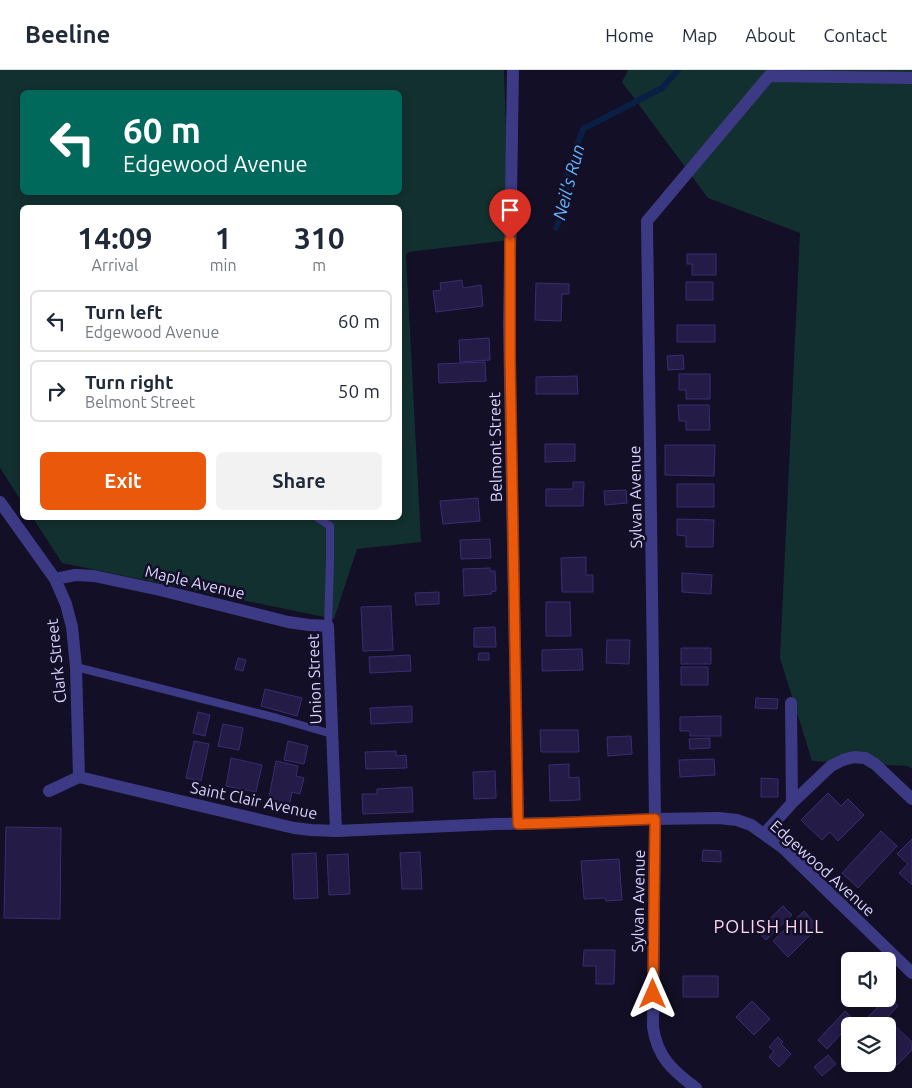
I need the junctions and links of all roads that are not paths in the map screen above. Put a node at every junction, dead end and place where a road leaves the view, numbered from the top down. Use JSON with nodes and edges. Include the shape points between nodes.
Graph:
{"nodes":[{"id":1,"x":513,"y":70,"type":"edge"},
{"id":2,"x":912,"y":78,"type":"edge"},
{"id":3,"x":0,"y":502,"type":"edge"},
{"id":4,"x":321,"y":520,"type":"edge"},
{"id":5,"x":55,"y":579,"type":"junction"},
{"id":6,"x":328,"y":626,"type":"junction"},
{"id":7,"x":76,"y":667,"type":"junction"},
{"id":8,"x":791,"y":703,"type":"dead end"},
{"id":9,"x":332,"y":734,"type":"junction"},
{"id":10,"x":79,"y":777,"type":"junction"},
{"id":11,"x":49,"y":791,"type":"dead end"},
{"id":12,"x":912,"y":799,"type":"edge"},
{"id":13,"x":792,"y":804,"type":"junction"},
{"id":14,"x":655,"y":819,"type":"junction"},
{"id":15,"x":518,"y":824,"type":"junction"},
{"id":16,"x":336,"y":831,"type":"junction"},
{"id":17,"x":764,"y":834,"type":"junction"},
{"id":18,"x":912,"y":972,"type":"edge"},
{"id":19,"x":696,"y":1088,"type":"edge"}],
"edges":[{"from":1,"to":15,"type":"street","name":"Belmont Street","via":[[509,326]]},
{"from":2,"to":14,"type":"street","name":"Sylvan Avenue","via":[[769,76],[648,221]]},
{"from":3,"to":5,"type":"street","name":"Clark Street"},
{"from":4,"to":6,"type":"lane","name":"Union Street","via":[[330,526]]},
{"from":5,"to":6,"type":"street","name":"Maple Avenue","via":[[94,576],[288,622]]},
{"from":5,"to":7,"type":"street","name":"Clark Street","via":[[72,627]]},
{"from":6,"to":9,"type":"street","name":"Union Street"},
{"from":7,"to":9,"type":"lane"},
{"from":7,"to":10,"type":"street","name":"Clark Street"},
{"from":8,"to":13,"type":"street"},
{"from":9,"to":16,"type":"street","name":"Union Street"},
{"from":10,"to":11,"type":"street"},
{"from":10,"to":16,"type":"street","name":"Saint Clair Avenue","via":[[294,828]]},
{"from":12,"to":13,"type":"street","via":[[875,764],[865,758],[854,757],[831,766]]},
{"from":13,"to":17,"type":"street"},
{"from":14,"to":15,"type":"street","name":"Edgewood Avenue"},
{"from":14,"to":17,"type":"street","name":"Edgewood Avenue","via":[[737,820]]},
{"from":14,"to":19,"type":"street","name":"Sylvan Avenue","via":[[653,1027],[655,1039],[666,1060]]},
{"from":15,"to":16,"type":"street","name":"Saint Clair Avenue"},
{"from":17,"to":18,"type":"street","name":"Edgewood Avenue","via":[[782,847]]}]}
